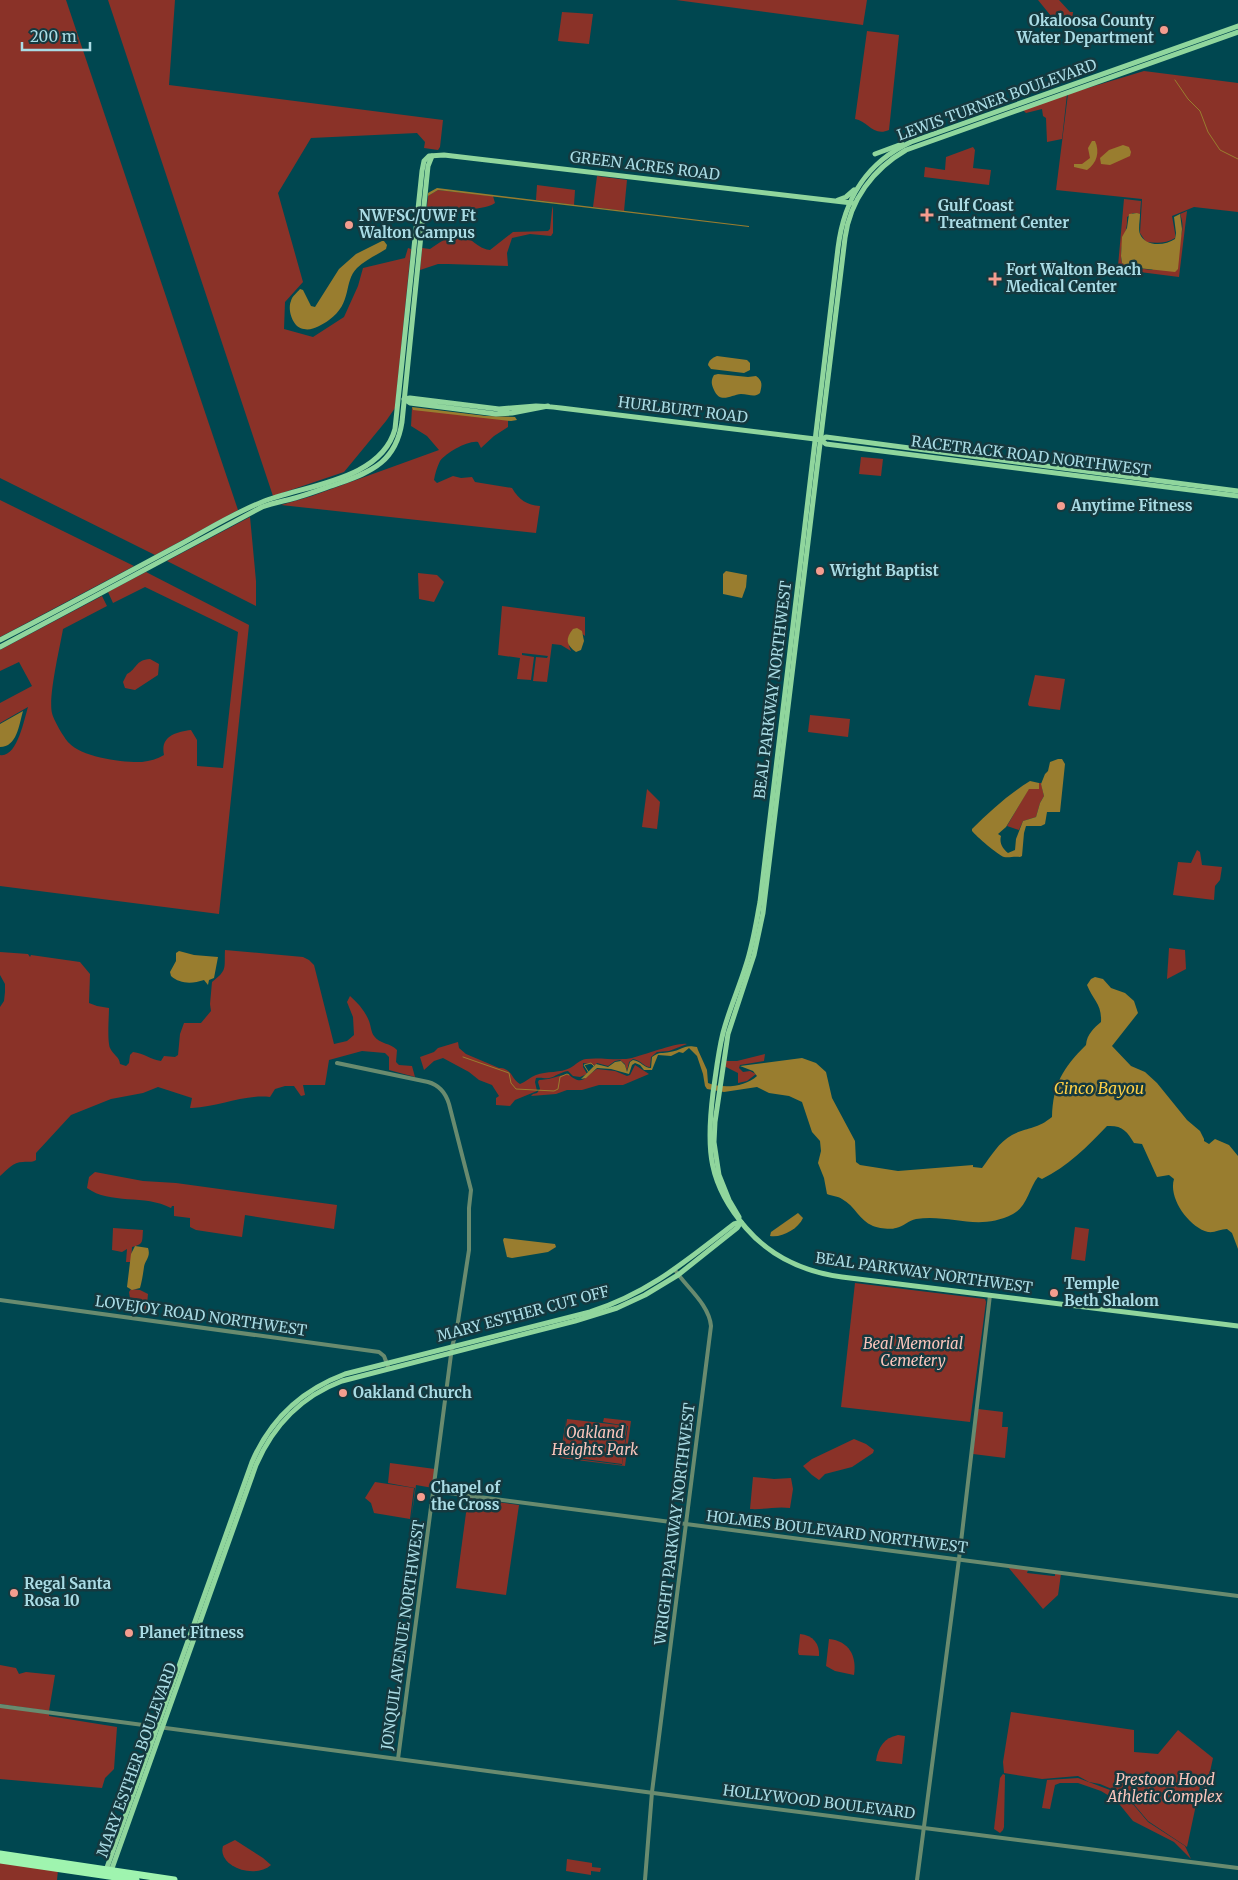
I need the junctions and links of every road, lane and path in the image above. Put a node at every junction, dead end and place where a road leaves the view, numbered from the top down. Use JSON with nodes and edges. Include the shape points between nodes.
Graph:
{"nodes":[{"id":1,"x":1238,"y":26,"type":"edge"},
{"id":2,"x":1238,"y":32,"type":"edge"},
{"id":3,"x":1062,"y":88,"type":"junction"},
{"id":4,"x":1071,"y":91,"type":"junction"},
{"id":5,"x":1056,"y":96,"type":"junction"},
{"id":6,"x":950,"y":128,"type":"junction"},
{"id":7,"x":957,"y":131,"type":"junction"},
{"id":8,"x":946,"y":135,"type":"junction"},
{"id":9,"x":919,"y":138,"type":"junction"},
{"id":10,"x":875,"y":154,"type":"dead end"},
{"id":11,"x":432,"y":156,"type":"junction"},
{"id":12,"x":882,"y":163,"type":"junction"},
{"id":13,"x":860,"y":185,"type":"junction"},
{"id":14,"x":834,"y":201,"type":"junction"},
{"id":15,"x":852,"y":204,"type":"junction"},
{"id":16,"x":405,"y":387,"type":"junction"},
{"id":17,"x":401,"y":399,"type":"junction"},
{"id":18,"x":415,"y":401,"type":"junction"},
{"id":19,"x":402,"y":413,"type":"junction"},
{"id":20,"x":815,"y":439,"type":"junction"},
{"id":21,"x":821,"y":440,"type":"junction"},
{"id":22,"x":830,"y":444,"type":"junction"},
{"id":23,"x":820,"y":453,"type":"junction"},
{"id":24,"x":810,"y":479,"type":"junction"},
{"id":25,"x":816,"y":485,"type":"junction"},
{"id":26,"x":1238,"y":491,"type":"edge"},
{"id":27,"x":1238,"y":496,"type":"edge"},
{"id":28,"x":0,"y":640,"type":"edge"},
{"id":29,"x":0,"y":647,"type":"edge"},
{"id":30,"x":778,"y":749,"type":"junction"},
{"id":31,"x":782,"y":761,"type":"junction"},
{"id":32,"x":776,"y":765,"type":"junction"},
{"id":33,"x":765,"y":863,"type":"junction"},
{"id":34,"x":769,"y":869,"type":"junction"},
{"id":35,"x":337,"y":1063,"type":"dead end"},
{"id":36,"x":717,"y":1083,"type":"junction"},
{"id":37,"x":716,"y":1092,"type":"junction"},
{"id":38,"x":713,"y":1166,"type":"junction"},
{"id":39,"x":721,"y":1180,"type":"junction"},
{"id":40,"x":734,"y":1214,"type":"junction"},
{"id":41,"x":741,"y":1222,"type":"junction"},
{"id":42,"x":733,"y":1225,"type":"junction"},
{"id":43,"x":698,"y":1252,"type":"junction"},
{"id":44,"x":694,"y":1262,"type":"junction"},
{"id":45,"x":677,"y":1272,"type":"junction"},
{"id":46,"x":990,"y":1295,"type":"junction"},
{"id":47,"x":0,"y":1300,"type":"edge"},
{"id":48,"x":1238,"y":1326,"type":"edge"},
{"id":49,"x":452,"y":1350,"type":"junction"},
{"id":50,"x":388,"y":1366,"type":"junction"},
{"id":51,"x":247,"y":1482,"type":"joint"},
{"id":52,"x":433,"y":1491,"type":"junction"},
{"id":53,"x":686,"y":1524,"type":"junction"},
{"id":54,"x":959,"y":1559,"type":"junction"},
{"id":55,"x":1238,"y":1596,"type":"edge"},
{"id":56,"x":0,"y":1706,"type":"edge"},
{"id":57,"x":160,"y":1728,"type":"junction"},
{"id":58,"x":398,"y":1759,"type":"junction"},
{"id":59,"x":652,"y":1792,"type":"junction"},
{"id":60,"x":924,"y":1827,"type":"junction"},
{"id":61,"x":0,"y":1854,"type":"edge"},
{"id":62,"x":0,"y":1860,"type":"edge"},
{"id":63,"x":1238,"y":1868,"type":"edge"},
{"id":64,"x":108,"y":1873,"type":"junction"},
{"id":65,"x":136,"y":1880,"type":"edge"},
{"id":66,"x":174,"y":1880,"type":"edge"},
{"id":67,"x":645,"y":1880,"type":"edge"},
{"id":68,"x":917,"y":1880,"type":"edge"}],
"edges":[{"from":1,"to":3,"type":"main road","name":"LEWIS TURNER BOULEVARD"},
{"from":2,"to":4,"type":"main road","name":"LEWIS TURNER BOULEVARD"},
{"from":3,"to":4,"type":"main road"},
{"from":3,"to":5,"type":"main road"},
{"from":3,"to":6,"type":"main road","name":"LEWIS TURNER BOULEVARD"},
{"from":4,"to":5,"type":"main road","name":"LEWIS TURNER BOULEVARD"},
{"from":5,"to":7,"type":"main road","name":"LEWIS TURNER BOULEVARD"},
{"from":6,"to":7,"type":"main road"},
{"from":6,"to":8,"type":"main road"},
{"from":6,"to":9,"type":"main road","name":"LEWIS TURNER BOULEVARD"},
{"from":7,"to":8,"type":"main road","name":"LEWIS TURNER BOULEVARD"},
{"from":8,"to":12,"type":"main road","name":"LEWIS TURNER BOULEVARD"},
{"from":9,"to":10,"type":"main road"},
{"from":9,"to":12,"type":"main road","name":"LEWIS TURNER BOULEVARD","via":[[904,145]]},
{"from":11,"to":14,"type":"main road","name":"GREEN ACRES ROAD","via":[[438,154]]},
{"from":11,"to":16,"type":"main road","via":[[428,166]]},
{"from":11,"to":17,"type":"main road","via":[[428,156],[423,164]]},
{"from":12,"to":13,"type":"main road","name":"BEAL PARKWAY NORTHWEST"},
{"from":12,"to":15,"type":"main road","name":"BEAL PARKWAY NORTHWEST"},
{"from":13,"to":14,"type":"main road","via":[[846,197]]},
{"from":13,"to":15,"type":"main road","name":"BEAL PARKWAY NORTHWEST"},
{"from":14,"to":15,"type":"main road","name":"GREEN ACRES ROAD"},
{"from":15,"to":20,"type":"main road","name":"BEAL PARKWAY NORTHWEST","via":[[842,221]]},
{"from":15,"to":21,"type":"main road","name":"BEAL PARKWAY NORTHWEST","via":[[845,238]]},
{"from":16,"to":17,"type":"main road"},
{"from":16,"to":18,"type":"main road"},
{"from":17,"to":18,"type":"main road","name":"HURLBURT ROAD"},
{"from":17,"to":19,"type":"main road"},
{"from":17,"to":28,"type":"main road","via":[[391,440],[368,466],[316,486],[260,502]]},
{"from":18,"to":19,"type":"main road"},
{"from":18,"to":20,"type":"main road","name":"HURLBURT ROAD","via":[[499,409],[548,406]]},
{"from":19,"to":29,"type":"main road","via":[[394,447],[386,459],[371,471],[257,510]]},
{"from":20,"to":21,"type":"main road","name":"RACETRACK ROAD NORTHWEST"},
{"from":20,"to":24,"type":"main road","name":"BEAL PARKWAY NORTHWEST"},
{"from":21,"to":22,"type":"main road","name":"RACETRACK ROAD NORTHWEST"},
{"from":21,"to":23,"type":"main road","name":"BEAL PARKWAY NORTHWEST"},
{"from":21,"to":26,"type":"main road","name":"RACETRACK ROAD NORTHWEST","via":[[886,444]]},
{"from":22,"to":23,"type":"main road"},
{"from":22,"to":27,"type":"main road","name":"RACETRACK ROAD NORTHWEST"},
{"from":23,"to":25,"type":"main road","name":"BEAL PARKWAY NORTHWEST"},
{"from":24,"to":25,"type":"main road"},
{"from":24,"to":30,"type":"main road","name":"BEAL PARKWAY NORTHWEST"},
{"from":25,"to":31,"type":"main road","name":"BEAL PARKWAY NORTHWEST"},
{"from":30,"to":31,"type":"main road"},
{"from":30,"to":32,"type":"main road","name":"BEAL PARKWAY NORTHWEST"},
{"from":31,"to":32,"type":"main road"},
{"from":31,"to":34,"type":"main road","name":"BEAL PARKWAY NORTHWEST"},
{"from":32,"to":33,"type":"main road","name":"BEAL PARKWAY NORTHWEST"},
{"from":33,"to":34,"type":"main road"},
{"from":33,"to":36,"type":"main road","name":"BEAL PARKWAY NORTHWEST","via":[[754,933],[723,1033]]},
{"from":34,"to":36,"type":"main road","name":"BEAL PARKWAY NORTHWEST","via":[[754,955],[728,1034]]},
{"from":35,"to":49,"type":"street","name":"JONQUIL AVENUE NORTHWEST","via":[[433,1084],[448,1100],[471,1190],[469,1250]]},
{"from":36,"to":37,"type":"main road","name":"BEAL PARKWAY NORTHWEST"},
{"from":37,"to":38,"type":"main road","name":"BEAL PARKWAY NORTHWEST","via":[[709,1137]]},
{"from":37,"to":39,"type":"main road","name":"BEAL PARKWAY NORTHWEST","via":[[714,1142]]},
{"from":38,"to":39,"type":"main road"},
{"from":38,"to":40,"type":"main road","name":"BEAL PARKWAY NORTHWEST","via":[[723,1196]]},
{"from":39,"to":41,"type":"main road","name":"BEAL PARKWAY NORTHWEST"},
{"from":40,"to":41,"type":"main road","name":"BEAL PARKWAY NORTHWEST"},
{"from":40,"to":42,"type":"main road"},
{"from":41,"to":42,"type":"main road","name":"MARY ESTHER CUT OFF"},
{"from":41,"to":44,"type":"main road","name":"MARY ESTHER CUT OFF"},
{"from":41,"to":46,"type":"main road","name":"BEAL PARKWAY NORTHWEST","via":[[774,1253],[816,1272]]},
{"from":42,"to":43,"type":"main road","name":"MARY ESTHER CUT OFF"},
{"from":43,"to":44,"type":"main road"},
{"from":43,"to":45,"type":"main road","name":"MARY ESTHER CUT OFF"},
{"from":44,"to":45,"type":"main road","name":"MARY ESTHER CUT OFF"},
{"from":45,"to":49,"type":"main road","name":"MARY ESTHER CUT OFF","via":[[603,1308]]},
{"from":45,"to":53,"type":"street","name":"WRIGHT PARKWAY NORTHWEST","via":[[706,1310],[711,1326]]},
{"from":46,"to":48,"type":"main road","name":"BEAL PARKWAY NORTHWEST"},
{"from":46,"to":54,"type":"street"},
{"from":47,"to":50,"type":"street","name":"LOVEJOY ROAD NORTHWEST","via":[[379,1352]]},
{"from":49,"to":50,"type":"main road","name":"MARY ESTHER CUT OFF"},
{"from":49,"to":52,"type":"street","name":"JONQUIL AVENUE NORTHWEST"},
{"from":50,"to":51,"type":"main road","name":"MARY ESTHER CUT OFF","via":[[353,1372],[303,1402],[279,1426]]},
{"from":51,"to":57,"type":"main road","name":"MARY ESTHER BOULEVARD"},
{"from":52,"to":53,"type":"street","name":"HOLMES BOULEVARD NORTHWEST"},
{"from":52,"to":58,"type":"street","name":"JONQUIL AVENUE NORTHWEST"},
{"from":53,"to":54,"type":"street","name":"HOLMES BOULEVARD NORTHWEST"},
{"from":53,"to":59,"type":"street","name":"WRIGHT PARKWAY NORTHWEST"},
{"from":54,"to":55,"type":"street","name":"HOLMES BOULEVARD NORTHWEST"},
{"from":54,"to":60,"type":"street"},
{"from":56,"to":57,"type":"street","name":"HOLLYWOOD BOULEVARD"},
{"from":57,"to":58,"type":"street","name":"HOLLYWOOD BOULEVARD"},
{"from":57,"to":64,"type":"main road","name":"MARY ESTHER BOULEVARD"},
{"from":58,"to":59,"type":"street","name":"HOLLYWOOD BOULEVARD"},
{"from":59,"to":60,"type":"street","name":"HOLLYWOOD BOULEVARD"},
{"from":59,"to":67,"type":"street","name":"WRIGHT PARKWAY NORTHWEST"},
{"from":60,"to":63,"type":"street","name":"HOLLYWOOD BOULEVARD"},
{"from":60,"to":68,"type":"street"},
{"from":61,"to":64,"type":"highway"},
{"from":62,"to":64,"type":"highway"},
{"from":64,"to":65,"type":"highway"},
{"from":64,"to":66,"type":"highway"}]}
